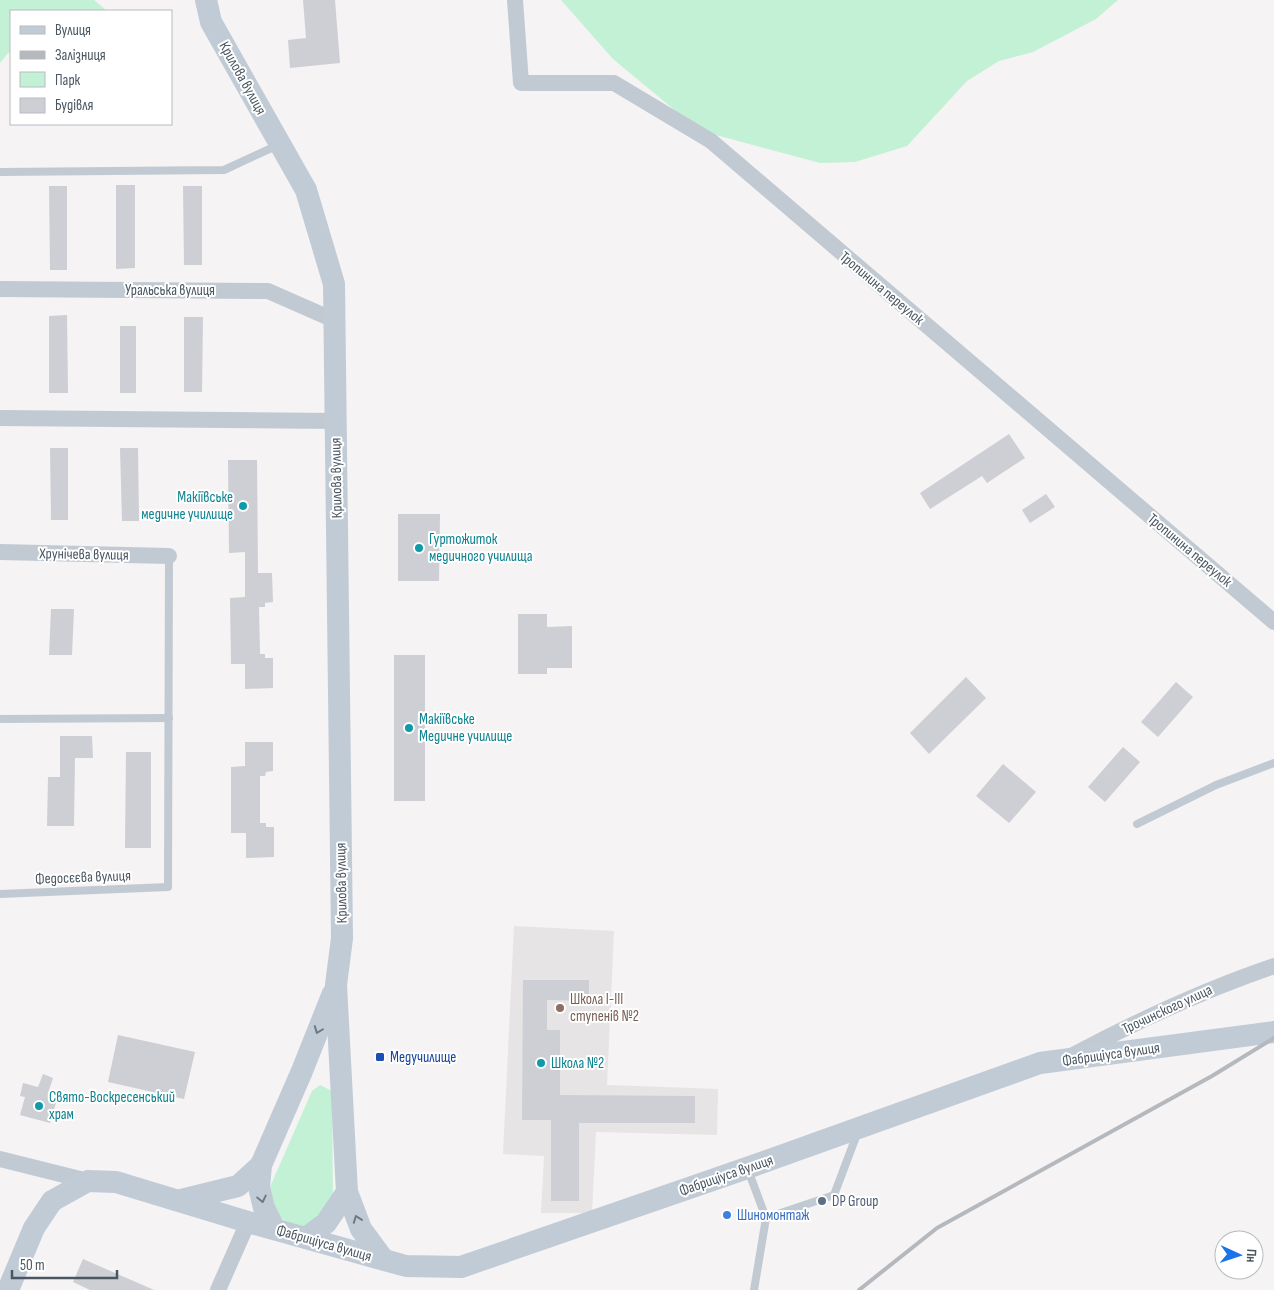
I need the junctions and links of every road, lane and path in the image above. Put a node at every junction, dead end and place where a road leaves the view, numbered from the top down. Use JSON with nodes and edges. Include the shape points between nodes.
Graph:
{"nodes":[{"id":1,"x":206,"y":0,"type":"edge"},
{"id":2,"x":515,"y":0,"type":"edge"},
{"id":3,"x":280,"y":144,"type":"junction"},
{"id":4,"x":0,"y":172,"type":"edge"},
{"id":5,"x":0,"y":289,"type":"edge"},
{"id":6,"x":334,"y":320,"type":"junction"},
{"id":7,"x":0,"y":418,"type":"edge"},
{"id":8,"x":336,"y":421,"type":"junction"},
{"id":9,"x":0,"y":552,"type":"edge"},
{"id":10,"x":169,"y":556,"type":"joint"},
{"id":11,"x":1274,"y":622,"type":"edge"},
{"id":12,"x":169,"y":718,"type":"junction"},
{"id":13,"x":0,"y":719,"type":"edge"},
{"id":14,"x":1274,"y":763,"type":"edge"},
{"id":15,"x":1137,"y":824,"type":"dead end"},
{"id":16,"x":0,"y":894,"type":"edge"},
{"id":17,"x":1274,"y":966,"type":"edge"},
{"id":18,"x":336,"y":985,"type":"junction"},
{"id":19,"x":1274,"y":1032,"type":"edge"},
{"id":20,"x":1064,"y":1060,"type":"junction"},
{"id":21,"x":302,"y":1071,"type":"junction"},
{"id":22,"x":340,"y":1080,"type":"junction"},
{"id":23,"x":859,"y":1128,"type":"junction"},
{"id":24,"x":0,"y":1159,"type":"edge"},
{"id":25,"x":262,"y":1165,"type":"junction"},
{"id":26,"x":747,"y":1168,"type":"junction"},
{"id":27,"x":88,"y":1181,"type":"junction"},
{"id":28,"x":347,"y":1192,"type":"junction"},
{"id":29,"x":181,"y":1200,"type":"junction"},
{"id":30,"x":766,"y":1218,"type":"junction"},
{"id":31,"x":248,"y":1222,"type":"junction"},
{"id":32,"x":274,"y":1228,"type":"junction"},
{"id":33,"x":306,"y":1238,"type":"junction"},
{"id":34,"x":383,"y":1260,"type":"junction"},
{"id":35,"x":8,"y":1290,"type":"edge"},
{"id":36,"x":218,"y":1290,"type":"edge"},
{"id":37,"x":754,"y":1290,"type":"edge"}],
"edges":[{"from":1,"to":3,"type":"main road","name":"Крилова вулиця","via":[[211,22]]},
{"from":2,"to":11,"type":"street","name":"Тропинина переулок","via":[[521,83],[614,83],[711,142]]},
{"from":3,"to":4,"type":"lane","via":[[224,170]]},
{"from":3,"to":6,"type":"main road","name":"Крилова вулиця","via":[[306,190],[334,284]]},
{"from":5,"to":6,"type":"street","name":"Уральська вулиця","via":[[268,291]]},
{"from":6,"to":8,"type":"main road","name":"Крилова вулиця"},
{"from":7,"to":8,"type":"street"},
{"from":8,"to":18,"type":"main road","name":"Крилова вулиця","via":[[342,938]]},
{"from":9,"to":10,"type":"street","name":"Хрунічева вулиця"},
{"from":10,"to":12,"type":"lane"},
{"from":12,"to":13,"type":"lane"},
{"from":12,"to":16,"type":"lane","name":"Федосєєва вулиця","via":[[168,887]]},
{"from":14,"to":15,"type":"lane","via":[[1216,784]]},
{"from":17,"to":20,"type":"street","name":"Трочинского улица","via":[[1230,980],[1151,1014]]},
{"from":18,"to":21,"type":"main road","one_way":true},
{"from":18,"to":22,"type":"main road"},
{"from":19,"to":20,"type":"main road","name":"Фабриціуса вулиця"},
{"from":20,"to":23,"type":"main road","name":"Фабриціуса вулиця","via":[[1040,1063]]},
{"from":21,"to":22,"type":"main road","via":[[310,1068],[332,1071]]},
{"from":21,"to":25,"type":"main road"},
{"from":22,"to":28,"type":"main road"},
{"from":23,"to":26,"type":"main road","name":"Фабриціуса вулиця"},
{"from":23,"to":30,"type":"lane","via":[[834,1195]]},
{"from":24,"to":27,"type":"street"},
{"from":25,"to":29,"type":"main road","via":[[238,1186]]},
{"from":25,"to":32,"type":"main road","one_way":true,"via":[[259,1187],[264,1208]]},
{"from":26,"to":30,"type":"lane"},
{"from":26,"to":34,"type":"main road","name":"Фабриціуса вулиця","via":[[461,1266],[406,1266]]},
{"from":27,"to":29,"type":"main road","name":"Фабриціуса вулиця","via":[[116,1182]]},
{"from":27,"to":35,"type":"main road","via":[[52,1201],[34,1228]]},
{"from":28,"to":33,"type":"main road","via":[[326,1223]]},
{"from":34,"to":28,"type":"main road","one_way":true,"via":[[361,1229]]},
{"from":29,"to":31,"type":"main road","name":"Фабриціуса вулиця"},
{"from":30,"to":37,"type":"lane"},
{"from":31,"to":32,"type":"main road","name":"Фабриціуса вулиця"},
{"from":31,"to":36,"type":"street"},
{"from":32,"to":33,"type":"main road","name":"Фабриціуса вулиця"},
{"from":33,"to":34,"type":"main road","name":"Фабриціуса вулиця"}]}
